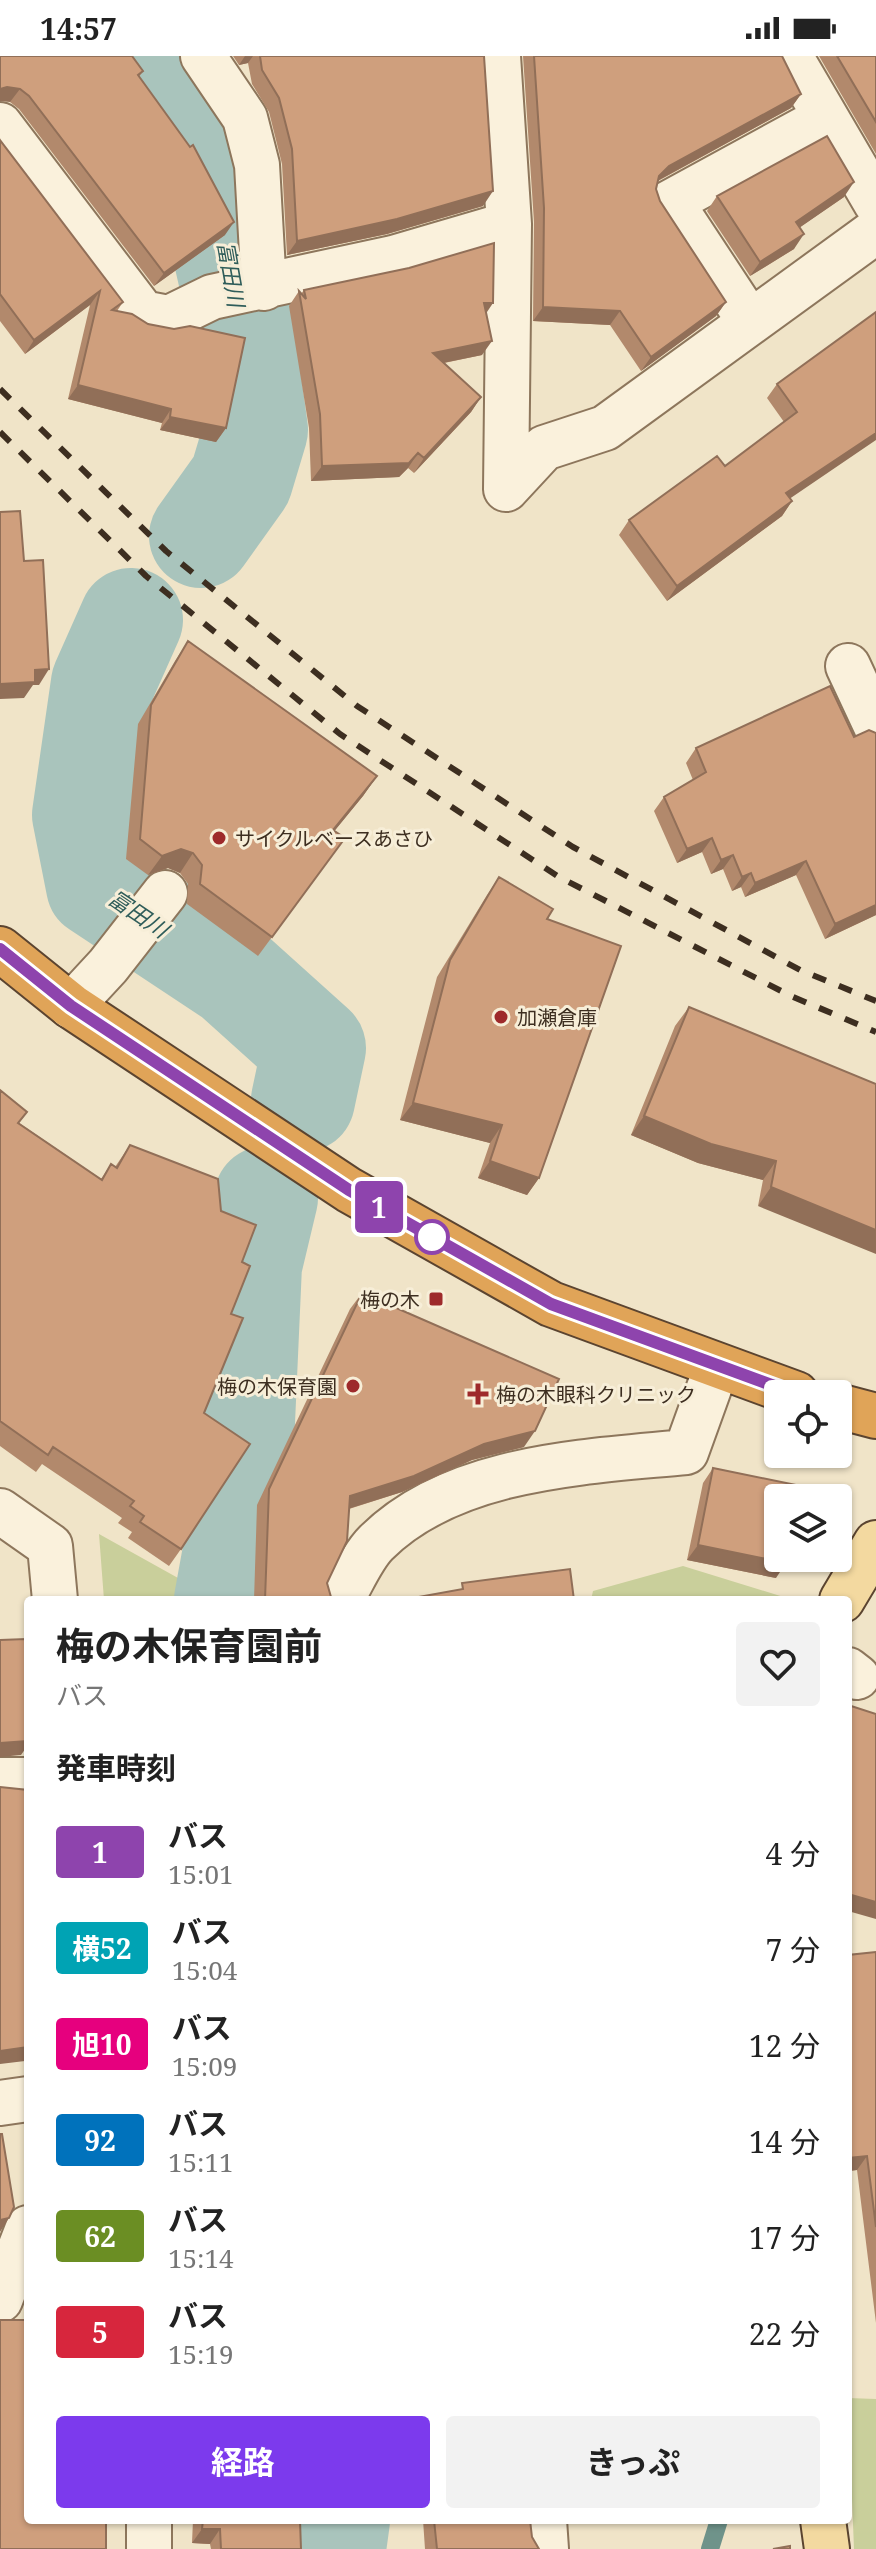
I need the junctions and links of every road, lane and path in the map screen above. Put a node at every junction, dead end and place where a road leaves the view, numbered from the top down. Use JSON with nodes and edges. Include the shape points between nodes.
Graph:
{"nodes":[{"id":1,"x":203,"y":56,"type":"edge"},
{"id":2,"x":498,"y":56,"type":"edge"},
{"id":3,"x":790,"y":56,"type":"edge"},
{"id":4,"x":825,"y":118,"type":"junction"},
{"id":5,"x":0,"y":125,"type":"edge"},
{"id":6,"x":876,"y":203,"type":"edge"},
{"id":7,"x":509,"y":224,"type":"junction"},
{"id":8,"x":876,"y":231,"type":"edge"},
{"id":9,"x":242,"y":292,"type":"junction"},
{"id":10,"x":750,"y":322,"type":"junction"},
{"id":11,"x":848,"y":666,"type":"dead end"},
{"id":12,"x":876,"y":726,"type":"edge"},
{"id":13,"x":162,"y":897,"type":"dead end"},
{"id":14,"x":0,"y":949,"type":"edge"},
{"id":15,"x":71,"y":1006,"type":"junction"},
{"id":16,"x":717,"y":1366,"type":"junction"},
{"id":17,"x":764,"y":1383,"type":"edge"},
{"id":18,"x":852,"y":1410,"type":"edge"},
{"id":19,"x":876,"y":1416,"type":"edge"},
{"id":20,"x":0,"y":1511,"type":"edge"},
{"id":21,"x":876,"y":1543,"type":"edge"},
{"id":22,"x":55,"y":1596,"type":"edge"},
{"id":23,"x":343,"y":1596,"type":"edge"},
{"id":24,"x":844,"y":1596,"type":"edge"},
{"id":25,"x":0,"y":1780,"type":"edge"},
{"id":26,"x":24,"y":1780,"type":"edge"},
{"id":27,"x":24,"y":2100,"type":"edge"},
{"id":28,"x":0,"y":2103,"type":"edge"},
{"id":29,"x":24,"y":2238,"type":"edge"},
{"id":30,"x":0,"y":2300,"type":"edge"},
{"id":31,"x":149,"y":2524,"type":"edge"},
{"id":32,"x":544,"y":2524,"type":"edge"},
{"id":33,"x":824,"y":2524,"type":"edge"},
{"id":34,"x":149,"y":2549,"type":"edge"},
{"id":35,"x":546,"y":2549,"type":"edge"},
{"id":36,"x":827,"y":2549,"type":"edge"}],
"edges":[{"from":1,"to":9,"type":"street","via":[[245,118],[257,165]]},
{"from":2,"to":7,"type":"street"},
{"from":3,"to":4,"type":"street"},
{"from":4,"to":6,"type":"street"},
{"from":4,"to":10,"type":"street","via":[[671,202]]},
{"from":5,"to":9,"type":"street","via":[[143,313],[169,318]]},
{"from":7,"to":9,"type":"street","via":[[393,258]]},
{"from":7,"to":10,"type":"street","via":[[506,489],[544,448],[605,428]]},
{"from":8,"to":10,"type":"street"},
{"from":11,"to":12,"type":"street"},
{"from":13,"to":15,"type":"street"},
{"from":14,"to":15,"type":"highway"},
{"from":15,"to":16,"type":"highway","via":[[349,1190],[551,1304]]},
{"from":16,"to":17,"type":"highway"},
{"from":16,"to":23,"type":"street","via":[[686,1452],[554,1465],[484,1483],[418,1510],[374,1544]]},
{"from":18,"to":19,"type":"highway"},
{"from":20,"to":22,"type":"street","via":[[50,1546]]},
{"from":21,"to":24,"type":"main road"},
{"from":25,"to":26,"type":"street"},
{"from":27,"to":28,"type":"street"},
{"from":29,"to":30,"type":"street"},
{"from":31,"to":34,"type":"street"},
{"from":32,"to":35,"type":"street"},
{"from":33,"to":36,"type":"main road"}]}
